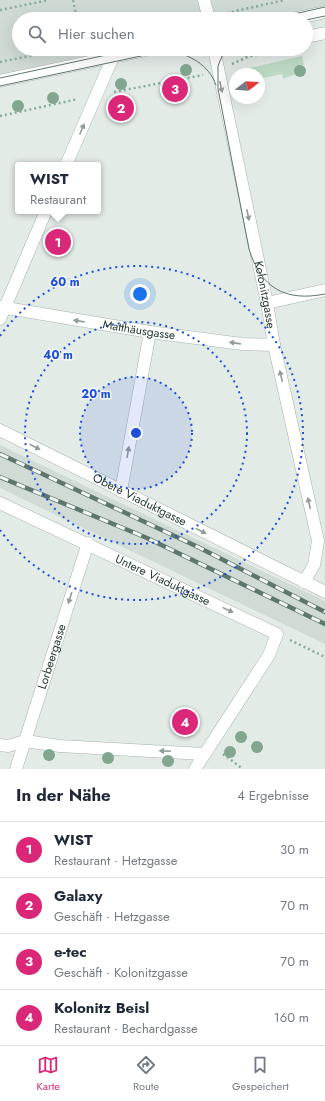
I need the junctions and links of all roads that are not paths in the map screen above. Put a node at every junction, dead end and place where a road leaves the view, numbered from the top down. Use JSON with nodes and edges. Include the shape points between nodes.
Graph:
{"nodes":[{"id":1,"x":204,"y":0,"type":"edge"},
{"id":2,"x":207,"y":12,"type":"edge"},
{"id":3,"x":325,"y":12,"type":"edge"},
{"id":4,"x":313,"y":15,"type":"edge"},
{"id":5,"x":325,"y":34,"type":"edge"},
{"id":6,"x":313,"y":36,"type":"edge"},
{"id":7,"x":117,"y":56,"type":"edge"},
{"id":8,"x":215,"y":56,"type":"edge"},
{"id":9,"x":112,"y":57,"type":"junction"},
{"id":10,"x":0,"y":81,"type":"edge"},
{"id":11,"x":67,"y":162,"type":"edge"},
{"id":12,"x":45,"y":214,"type":"edge"},
{"id":13,"x":325,"y":290,"type":"edge"},
{"id":14,"x":267,"y":303,"type":"junction"},
{"id":15,"x":1,"y":312,"type":"edge"},
{"id":16,"x":150,"y":332,"type":"junction"},
{"id":17,"x":274,"y":345,"type":"junction"},
{"id":18,"x":0,"y":430,"type":"edge"},
{"id":19,"x":120,"y":491,"type":"junction"},
{"id":20,"x":0,"y":503,"type":"edge"},
{"id":21,"x":88,"y":544,"type":"junction"},
{"id":22,"x":304,"y":582,"type":"junction"},
{"id":23,"x":325,"y":592,"type":"edge"},
{"id":24,"x":25,"y":741,"type":"junction"},
{"id":25,"x":0,"y":745,"type":"edge"},
{"id":26,"x":204,"y":754,"type":"junction"},
{"id":27,"x":16,"y":769,"type":"edge"},
{"id":28,"x":195,"y":769,"type":"edge"}],
"edges":[{"from":1,"to":2,"type":"street"},
{"from":3,"to":4,"type":"street"},
{"from":5,"to":6,"type":"street"},
{"from":7,"to":9,"type":"street"},
{"from":8,"to":14,"type":"street","name":"Kolonitzgasse","one_way":true},
{"from":9,"to":10,"type":"street"},
{"from":11,"to":9,"type":"street","one_way":true},
{"from":12,"to":15,"type":"street"},
{"from":13,"to":14,"type":"street"},
{"from":14,"to":17,"type":"street","name":"Kolonitzgasse"},
{"from":16,"to":15,"type":"street","name":"Matthäusgasse","one_way":true},
{"from":17,"to":16,"type":"street","name":"Matthäusgasse","one_way":true,"via":[[242,344]]},
{"from":19,"to":16,"type":"street","one_way":true},
{"from":22,"to":17,"type":"street","name":"Kolonitzgasse","one_way":true,"via":[[314,565],[318,541]]},
{"from":18,"to":19,"type":"street","name":"Obere Viaduktgasse","one_way":true},
{"from":19,"to":22,"type":"street","name":"Obere Viaduktgasse","one_way":true},
{"from":20,"to":21,"type":"street","name":"Untere Viaduktgasse"},
{"from":21,"to":24,"type":"street","name":"Lorbeergasse","one_way":true},
{"from":21,"to":26,"type":"street","name":"Untere Viaduktgasse","one_way":true,"via":[[277,634],[269,655]]},
{"from":22,"to":23,"type":"street","name":"Obere Viaduktgasse"},
{"from":24,"to":25,"type":"street","via":[[8,746]]},
{"from":26,"to":24,"type":"street","one_way":true,"via":[[60,746]]},
{"from":24,"to":27,"type":"street","name":"Lorbeergasse"},
{"from":26,"to":28,"type":"street"}]}
